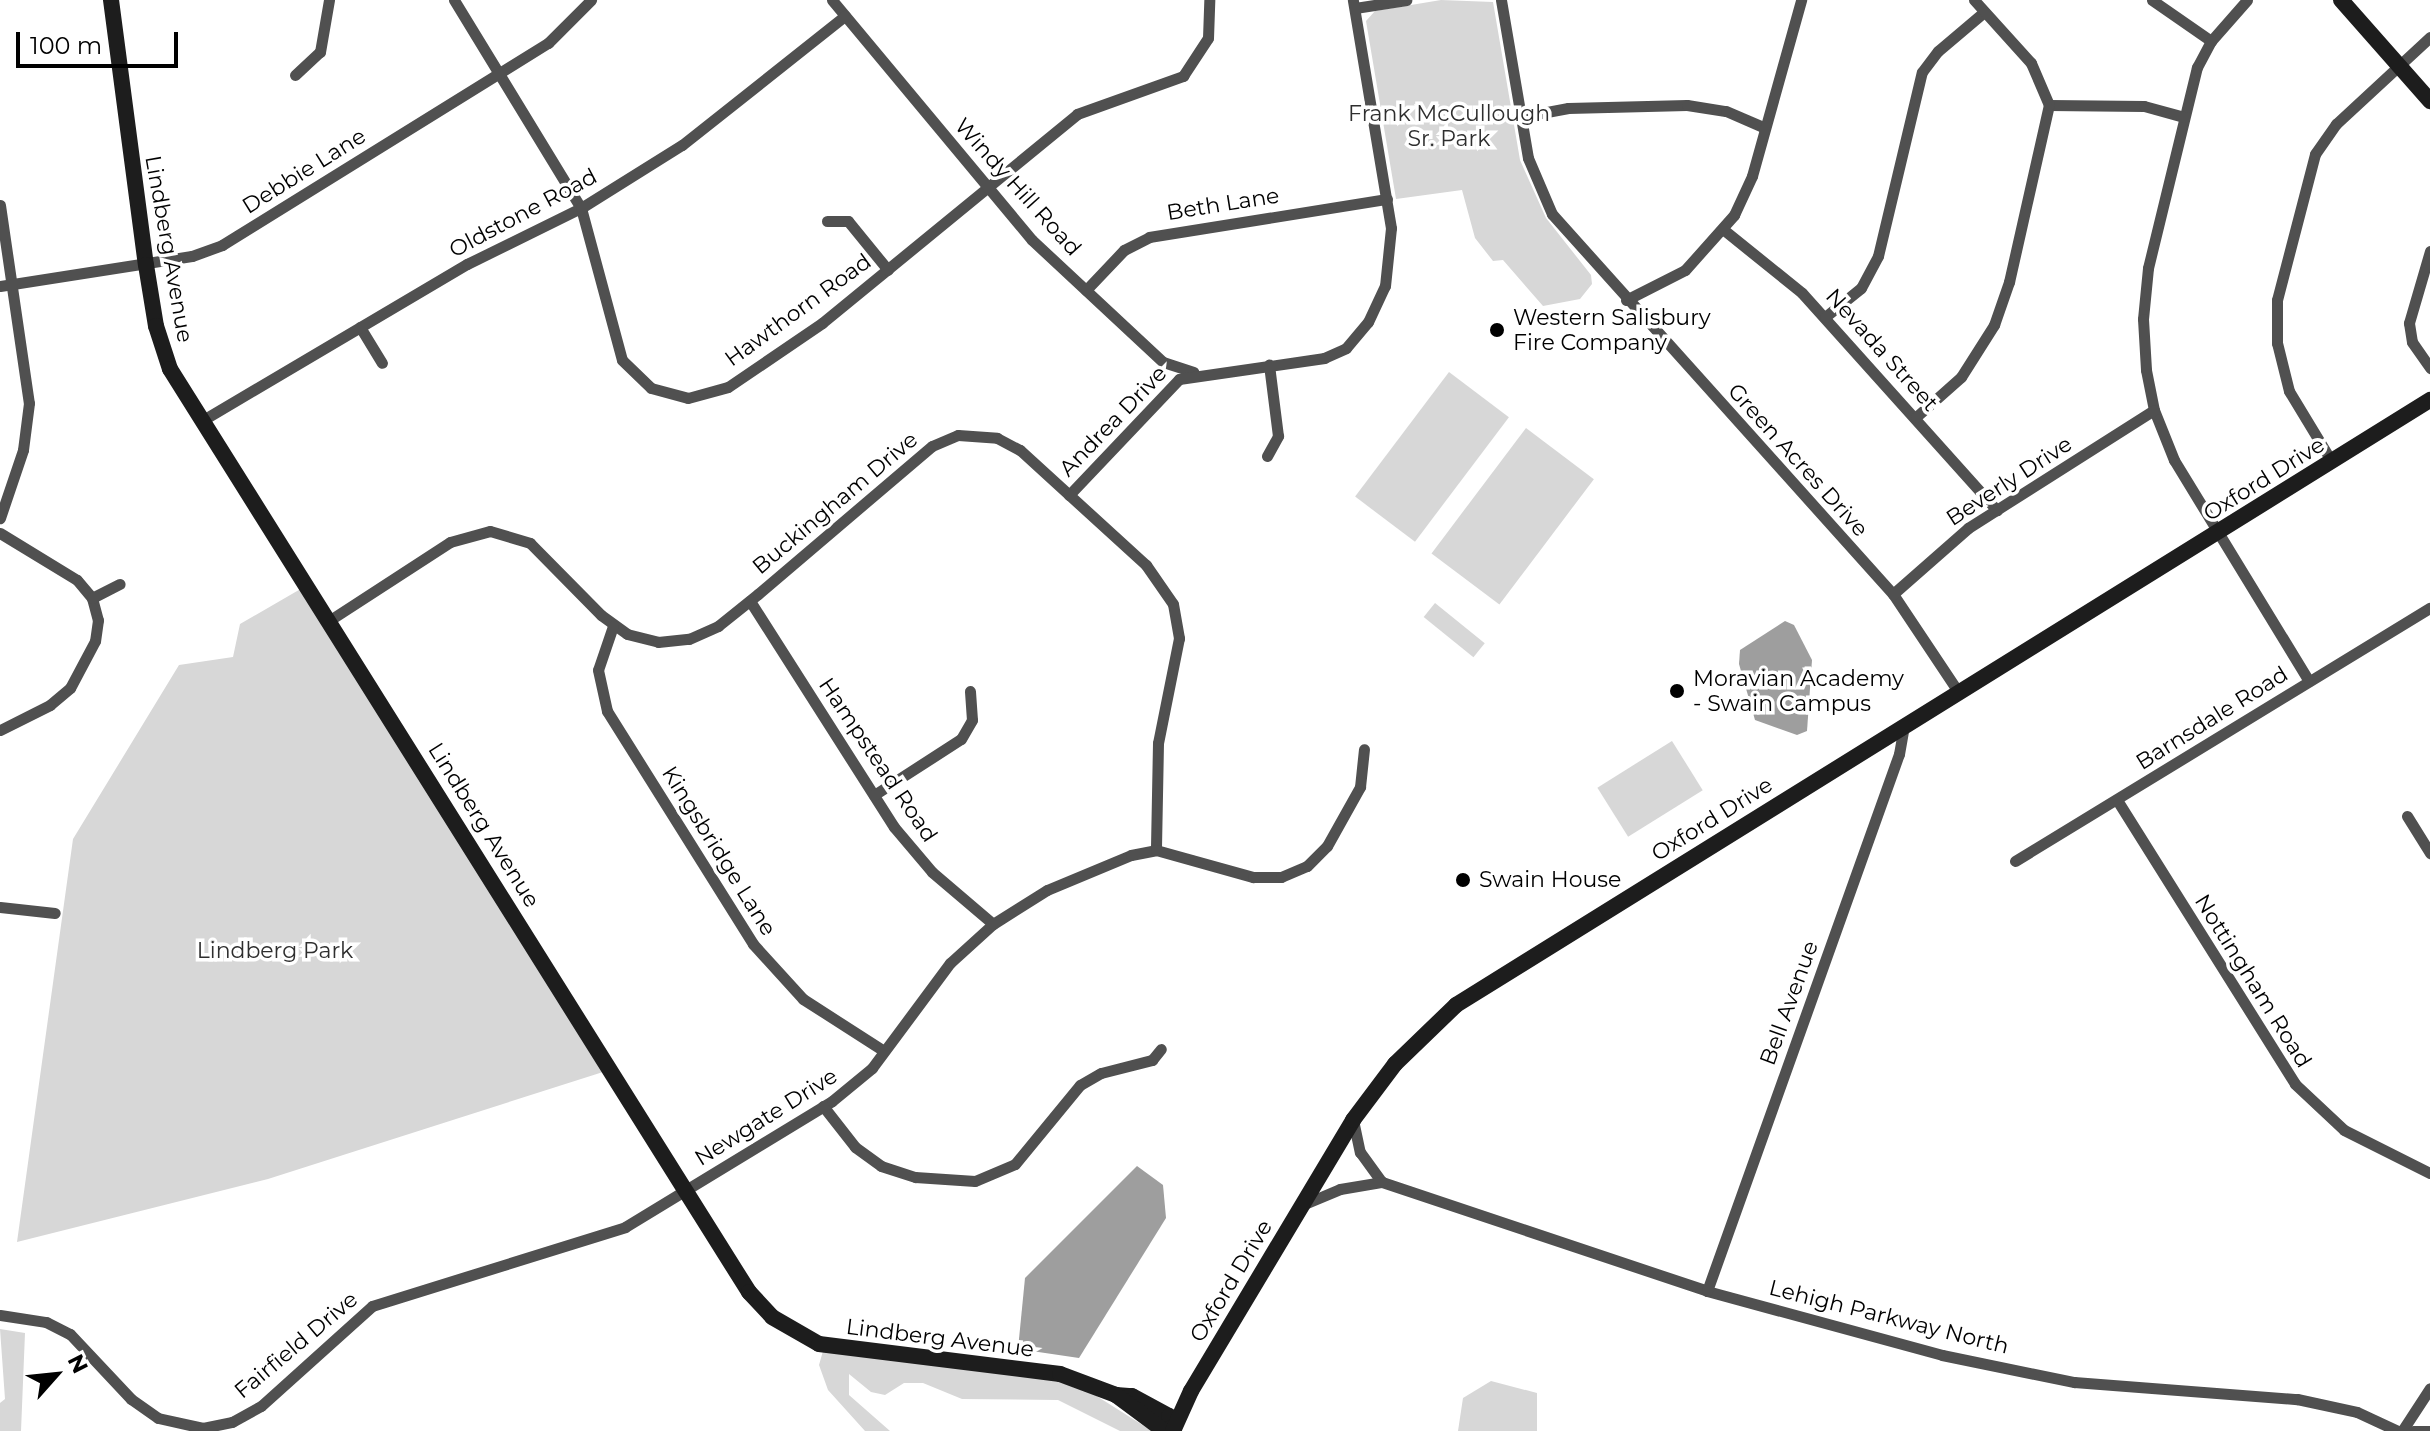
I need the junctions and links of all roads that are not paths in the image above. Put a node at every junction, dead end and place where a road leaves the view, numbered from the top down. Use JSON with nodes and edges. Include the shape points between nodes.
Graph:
{"nodes":[{"id":1,"x":111,"y":0,"type":"edge"},
{"id":2,"x":329,"y":0,"type":"edge"},
{"id":3,"x":454,"y":0,"type":"edge"},
{"id":4,"x":591,"y":0,"type":"edge"},
{"id":5,"x":832,"y":0,"type":"edge"},
{"id":6,"x":1209,"y":0,"type":"edge"},
{"id":7,"x":1406,"y":0,"type":"edge"},
{"id":8,"x":1501,"y":0,"type":"edge"},
{"id":9,"x":1801,"y":0,"type":"edge"},
{"id":10,"x":1974,"y":0,"type":"edge"},
{"id":11,"x":2152,"y":0,"type":"edge"},
{"id":12,"x":2247,"y":0,"type":"edge"},
{"id":13,"x":2341,"y":0,"type":"edge"},
{"id":14,"x":1354,"y":4,"type":"edge"},
{"id":15,"x":1984,"y":12,"type":"junction"},
{"id":16,"x":845,"y":16,"type":"junction"},
{"id":17,"x":2430,"y":37,"type":"edge"},
{"id":18,"x":2211,"y":41,"type":"junction"},
{"id":19,"x":2401,"y":67,"type":"junction"},
{"id":20,"x":499,"y":73,"type":"junction"},
{"id":21,"x":295,"y":75,"type":"dead end"},
{"id":22,"x":2430,"y":101,"type":"edge"},
{"id":23,"x":2049,"y":105,"type":"junction"},
{"id":24,"x":1520,"y":117,"type":"junction"},
{"id":25,"x":2184,"y":117,"type":"junction"},
{"id":26,"x":1763,"y":127,"type":"junction"},
{"id":27,"x":986,"y":188,"type":"junction"},
{"id":28,"x":1387,"y":199,"type":"junction"},
{"id":29,"x":0,"y":205,"type":"edge"},
{"id":30,"x":581,"y":208,"type":"junction"},
{"id":31,"x":827,"y":221,"type":"dead end"},
{"id":32,"x":1724,"y":230,"type":"junction"},
{"id":33,"x":2430,"y":251,"type":"edge"},
{"id":34,"x":146,"y":265,"type":"junction"},
{"id":35,"x":888,"y":270,"type":"junction"},
{"id":36,"x":14,"y":284,"type":"junction"},
{"id":37,"x":0,"y":286,"type":"edge"},
{"id":38,"x":1086,"y":290,"type":"junction"},
{"id":39,"x":1626,"y":300,"type":"junction"},
{"id":40,"x":1825,"y":317,"type":"junction"},
{"id":41,"x":360,"y":327,"type":"junction"},
{"id":42,"x":382,"y":363,"type":"dead end"},
{"id":43,"x":1269,"y":365,"type":"junction"},
{"id":44,"x":2430,"y":368,"type":"edge"},
{"id":45,"x":1197,"y":373,"type":"junction"},
{"id":46,"x":2430,"y":400,"type":"edge"},
{"id":47,"x":2154,"y":410,"type":"junction"},
{"id":48,"x":1916,"y":417,"type":"junction"},
{"id":49,"x":203,"y":420,"type":"junction"},
{"id":50,"x":1267,"y":456,"type":"dead end"},
{"id":51,"x":2332,"y":462,"type":"junction"},
{"id":52,"x":1069,"y":495,"type":"junction"},
{"id":53,"x":1997,"y":510,"type":"junction"},
{"id":54,"x":0,"y":518,"type":"edge"},
{"id":55,"x":0,"y":533,"type":"edge"},
{"id":56,"x":2218,"y":534,"type":"junction"},
{"id":57,"x":120,"y":584,"type":"dead end"},
{"id":58,"x":1893,"y":594,"type":"junction"},
{"id":59,"x":92,"y":598,"type":"junction"},
{"id":60,"x":750,"y":601,"type":"junction"},
{"id":61,"x":2430,"y":608,"type":"edge"},
{"id":62,"x":330,"y":620,"type":"junction"},
{"id":63,"x":613,"y":626,"type":"junction"},
{"id":64,"x":2309,"y":681,"type":"junction"},
{"id":65,"x":970,"y":691,"type":"dead end"},
{"id":66,"x":1959,"y":693,"type":"junction"},
{"id":67,"x":1904,"y":727,"type":"junction"},
{"id":68,"x":0,"y":730,"type":"edge"},
{"id":69,"x":1364,"y":749,"type":"dead end"},
{"id":70,"x":874,"y":795,"type":"junction"},
{"id":71,"x":2117,"y":800,"type":"junction"},
{"id":72,"x":2407,"y":816,"type":"dead end"},
{"id":73,"x":1156,"y":850,"type":"junction"},
{"id":74,"x":2430,"y":853,"type":"edge"},
{"id":75,"x":2015,"y":861,"type":"dead end"},
{"id":76,"x":0,"y":907,"type":"edge"},
{"id":77,"x":55,"y":913,"type":"dead end"},
{"id":78,"x":993,"y":924,"type":"junction"},
{"id":79,"x":1161,"y":1049,"type":"dead end"},
{"id":80,"x":884,"y":1051,"type":"junction"},
{"id":81,"x":823,"y":1106,"type":"junction"},
{"id":82,"x":1353,"y":1120,"type":"junction"},
{"id":83,"x":2430,"y":1173,"type":"edge"},
{"id":84,"x":1382,"y":1182,"type":"junction"},
{"id":85,"x":686,"y":1190,"type":"junction"},
{"id":86,"x":1302,"y":1205,"type":"junction"},
{"id":87,"x":1707,"y":1291,"type":"junction"},
{"id":88,"x":0,"y":1315,"type":"edge"},
{"id":89,"x":2430,"y":1388,"type":"edge"},
{"id":90,"x":215,"y":1429,"type":"edge"},
{"id":91,"x":1175,"y":1430,"type":"edge"},
{"id":92,"x":2400,"y":1431,"type":"edge"},
{"id":93,"x":2413,"y":1431,"type":"edge"},
{"id":94,"x":2429,"y":1431,"type":"edge"}],
"edges":[{"from":1,"to":34,"type":"street","name":"Lindberg Avenue"},
{"from":2,"to":21,"type":"street","via":[[320,52]]},
{"from":3,"to":20,"type":"street","name":"Hawthorn Road"},
{"from":4,"to":20,"type":"street","name":"Debbie Lane","via":[[557,36]]},
{"from":5,"to":16,"type":"street","name":"Windy Hill Road"},
{"from":6,"to":27,"type":"street","name":"Hawthorn Road","via":[[1208,38],[1183,76],[1077,114]]},
{"from":7,"to":14,"type":"street"},
{"from":8,"to":24,"type":"street","name":"Green Acres Drive"},
{"from":9,"to":26,"type":"street"},
{"from":10,"to":15,"type":"street"},
{"from":11,"to":18,"type":"street"},
{"from":12,"to":18,"type":"street"},
{"from":13,"to":19,"type":"street"},
{"from":14,"to":28,"type":"street","name":"Andrea Drive"},
{"from":15,"to":23,"type":"street","via":[[2031,63]]},
{"from":15,"to":40,"type":"street","via":[[1922,72],[1878,256],[1861,288]]},
{"from":16,"to":27,"type":"street","name":"Windy Hill Road"},
{"from":16,"to":30,"type":"street","name":"Oldstone Road","via":[[704,130]]},
{"from":17,"to":19,"type":"street"},
{"from":18,"to":25,"type":"street","via":[[2197,67]]},
{"from":19,"to":22,"type":"street"},
{"from":19,"to":51,"type":"street","via":[[2336,124],[2315,154],[2277,300],[2277,343],[2285,379]]},
{"from":20,"to":30,"type":"street","name":"Hawthorn Road"},
{"from":20,"to":34,"type":"street","name":"Debbie Lane","via":[[222,245]]},
{"from":23,"to":25,"type":"street","via":[[2144,106]]},
{"from":23,"to":48,"type":"street","via":[[2009,282],[1994,325],[1961,377]]},
{"from":24,"to":26,"type":"street","via":[[1568,108],[1687,105],[1726,111]]},
{"from":24,"to":39,"type":"street","name":"Green Acres Drive","via":[[1534,177],[1552,214]]},
{"from":25,"to":47,"type":"street","via":[[2144,299]]},
{"from":26,"to":32,"type":"street","via":[[1745,193]]},
{"from":27,"to":35,"type":"street","name":"Hawthorn Road"},
{"from":27,"to":38,"type":"street","name":"Windy Hill Road"},
{"from":28,"to":38,"type":"street","name":"Beth Lane","via":[[1149,237],[1124,250]]},
{"from":28,"to":43,"type":"street","name":"Andrea Drive","via":[[1390,267],[1368,322],[1335,355]]},
{"from":29,"to":36,"type":"street"},
{"from":30,"to":35,"type":"street","name":"Hawthorn Road","via":[[622,360],[640,381],[675,397],[704,396],[728,387]]},
{"from":30,"to":41,"type":"street","name":"Oldstone Road","via":[[467,264]]},
{"from":31,"to":35,"type":"street","via":[[848,221]]},
{"from":32,"to":39,"type":"street","via":[[1685,270]]},
{"from":32,"to":40,"type":"street","name":"Nevada Street","via":[[1778,270]]},
{"from":33,"to":44,"type":"street","via":[[2409,323],[2412,342]]},
{"from":34,"to":36,"type":"street","name":"Debbie Lane"},
{"from":34,"to":49,"type":"street","name":"Lindberg Avenue","via":[[163,351]]},
{"from":36,"to":37,"type":"street","name":"Debbie Lane"},
{"from":36,"to":54,"type":"street","via":[[29,403],[23,450]]},
{"from":38,"to":45,"type":"street","name":"Windy Hill Road","via":[[1163,362]]},
{"from":39,"to":58,"type":"street","name":"Green Acres Drive"},
{"from":40,"to":48,"type":"street","name":"Nevada Street"},
{"from":41,"to":42,"type":"street"},
{"from":41,"to":49,"type":"street","name":"Oldstone Road"},
{"from":43,"to":45,"type":"street","name":"Andrea Drive"},
{"from":43,"to":50,"type":"street","via":[[1278,436]]},
{"from":45,"to":52,"type":"street","name":"Andrea Drive","via":[[1170,385]]},
{"from":46,"to":51,"type":"street","name":"Oxford Drive"},
{"from":47,"to":53,"type":"street","name":"Beverly Drive"},
{"from":47,"to":56,"type":"street","via":[[2174,460]]},
{"from":48,"to":53,"type":"street","name":"Nevada Street"},
{"from":49,"to":62,"type":"street","name":"Lindberg Avenue"},
{"from":51,"to":56,"type":"street","name":"Oxford Drive"},
{"from":52,"to":60,"type":"street","name":"Buckingham Drive","via":[[1009,443],[971,434],[945,439]]},
{"from":52,"to":73,"type":"street","name":"Buckingham Drive","via":[[1156,574],[1178,620],[1178,655],[1156,764]]},
{"from":53,"to":58,"type":"street","name":"Beverly Drive","via":[[1941,549]]},
{"from":55,"to":59,"type":"street","via":[[77,580]]},
{"from":56,"to":64,"type":"street"},
{"from":56,"to":66,"type":"street","name":"Oxford Drive"},
{"from":57,"to":59,"type":"street"},
{"from":58,"to":66,"type":"street","name":"Green Acres Drive"},
{"from":59,"to":68,"type":"street","via":[[98,630],[75,680],[50,705]]},
{"from":60,"to":63,"type":"street","name":"Buckingham Drive","via":[[718,626],[689,639],[658,642]]},
{"from":60,"to":70,"type":"street","name":"Hampstead Road"},
{"from":61,"to":64,"type":"street","name":"Barnsdale Road"},
{"from":62,"to":63,"type":"street","name":"Buckingham Drive","via":[[450,542],[490,531],[518,537],[541,551]]},
{"from":62,"to":85,"type":"street","name":"Lindberg Avenue"},
{"from":63,"to":80,"type":"street","name":"Kingsbridge Lane","via":[[598,670],[607,711],[753,944],[803,999]]},
{"from":64,"to":71,"type":"street","name":"Barnsdale Road"},
{"from":65,"to":70,"type":"street","via":[[974,712],[961,739]]},
{"from":66,"to":67,"type":"street","name":"Oxford Drive"},
{"from":67,"to":82,"type":"street","name":"Oxford Drive","via":[[1479,989],[1414,1043]]},
{"from":67,"to":87,"type":"street","name":"Bell Avenue","via":[[1894,769]]},
{"from":69,"to":73,"type":"street","via":[[1366,771],[1354,799],[1327,846],[1295,872],[1253,877]]},
{"from":70,"to":78,"type":"street","name":"Hampstead Road","via":[[932,872]]},
{"from":71,"to":75,"type":"street","name":"Barnsdale Road"},
{"from":71,"to":83,"type":"street","name":"Nottingham Road","via":[[2295,1084],[2344,1130]]},
{"from":72,"to":74,"type":"street"},
{"from":73,"to":78,"type":"street","name":"Newgate Drive","via":[[1067,880]]},
{"from":76,"to":77,"type":"street"},
{"from":78,"to":80,"type":"street","name":"Newgate Drive","via":[[940,974]]},
{"from":79,"to":81,"type":"street","via":[[1152,1060],[1101,1073],[1080,1085],[1015,1164],[975,1181],[915,1177],[881,1166],[855,1147]]},
{"from":80,"to":81,"type":"street","name":"Newgate Drive","via":[[861,1079]]},
{"from":81,"to":85,"type":"street","name":"Newgate Drive"},
{"from":82,"to":84,"type":"street","via":[[1360,1152]]},
{"from":82,"to":86,"type":"street","name":"Oxford Drive"},
{"from":84,"to":86,"type":"street","name":"Lehigh Parkway North","via":[[1340,1189]]},
{"from":84,"to":87,"type":"street","name":"Lehigh Parkway North"},
{"from":85,"to":90,"type":"street","name":"Fairfield Drive","via":[[606,1236],[372,1306],[261,1406]]},
{"from":85,"to":91,"type":"street","name":"Lindberg Avenue","via":[[749,1292],[795,1332],[839,1349],[1060,1374],[1132,1396],[1169,1416]]},
{"from":86,"to":91,"type":"street","name":"Oxford Drive"},
{"from":87,"to":92,"type":"street","name":"Lehigh Parkway North","via":[[1942,1355],[2074,1382],[2297,1399],[2357,1412]]},
{"from":88,"to":90,"type":"street","name":"Fairfield Drive","via":[[46,1322],[70,1334],[131,1399],[158,1418]]},
{"from":89,"to":92,"type":"street"},
{"from":93,"to":94,"type":"street"}]}
